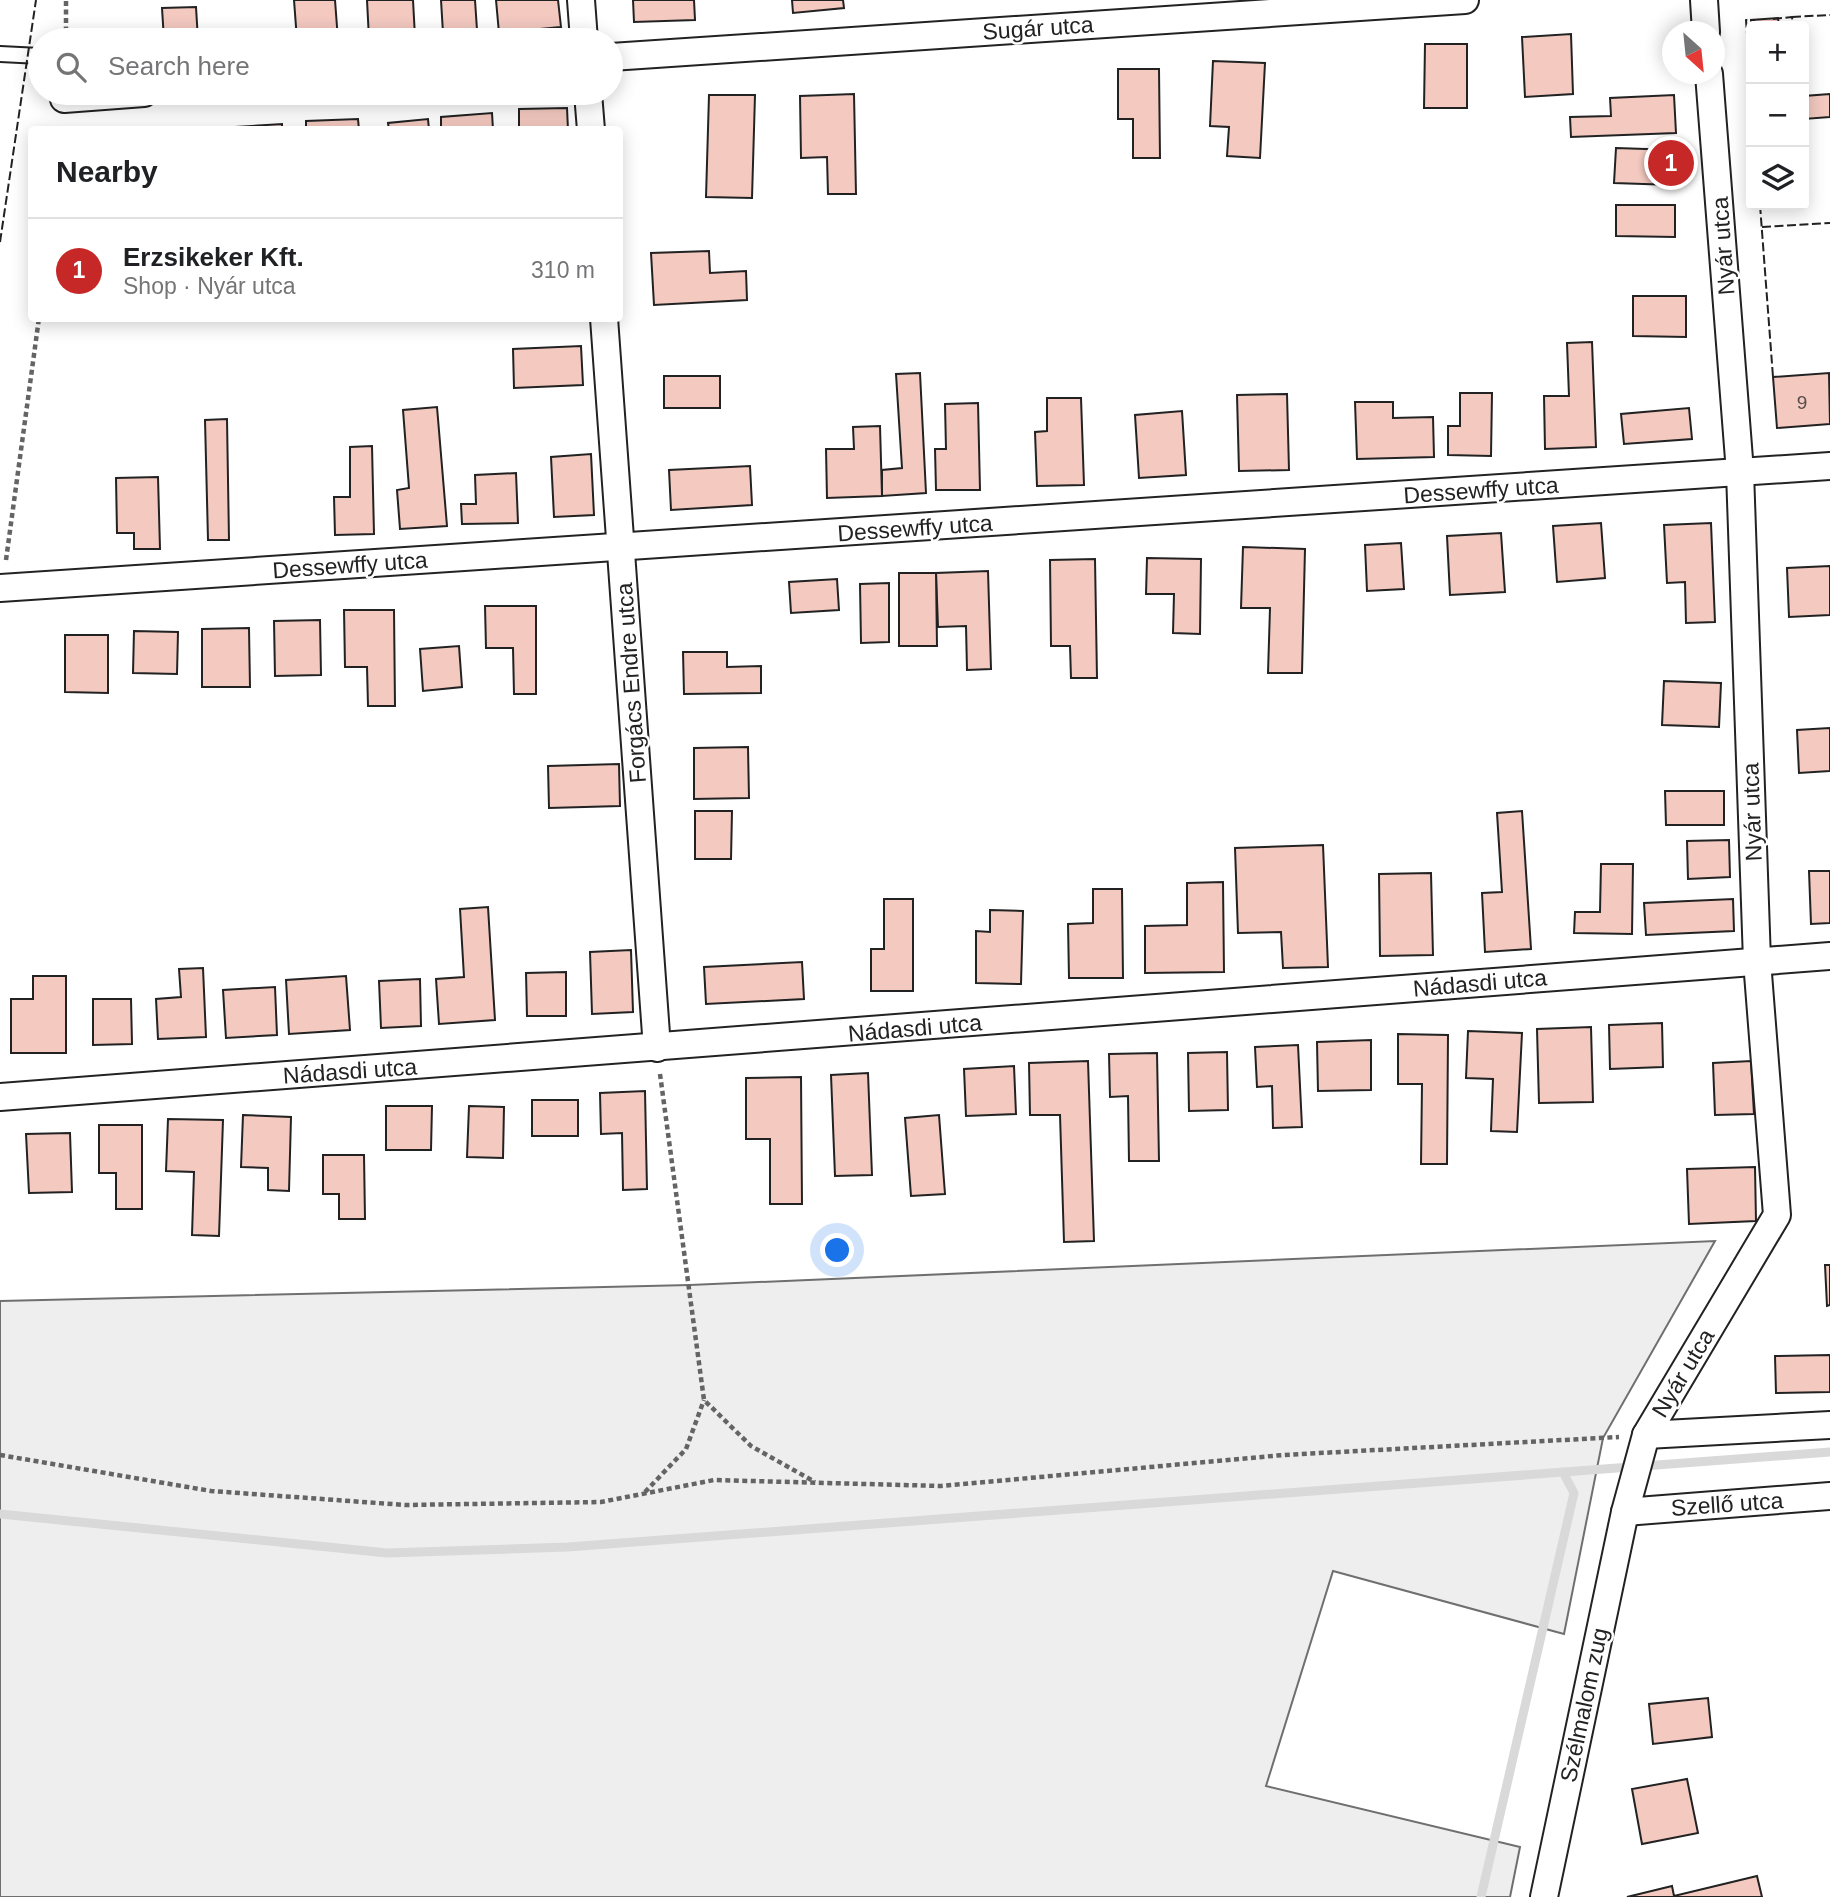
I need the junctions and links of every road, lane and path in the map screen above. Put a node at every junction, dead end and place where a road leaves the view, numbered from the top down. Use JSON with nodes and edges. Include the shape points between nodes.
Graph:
{"nodes":[{"id":1,"x":66,"y":0,"type":"edge"},
{"id":2,"x":581,"y":0,"type":"edge"},
{"id":3,"x":1465,"y":0,"type":"edge"},
{"id":4,"x":1704,"y":0,"type":"edge"},
{"id":5,"x":1705,"y":21,"type":"edge"},
{"id":6,"x":66,"y":28,"type":"edge"},
{"id":7,"x":583,"y":28,"type":"edge"},
{"id":8,"x":0,"y":54,"type":"edge"},
{"id":9,"x":28,"y":55,"type":"edge"},
{"id":10,"x":623,"y":56,"type":"edge"},
{"id":11,"x":1710,"y":84,"type":"edge"},
{"id":12,"x":589,"y":105,"type":"edge"},
{"id":13,"x":591,"y":126,"type":"edge"},
{"id":14,"x":38,"y":322,"type":"edge"},
{"id":15,"x":604,"y":322,"type":"edge"},
{"id":16,"x":1830,"y":466,"type":"edge"},
{"id":17,"x":1740,"y":472,"type":"junction"},
{"id":18,"x":621,"y":548,"type":"junction"},
{"id":19,"x":0,"y":588,"type":"edge"},
{"id":20,"x":1830,"y":956,"type":"edge"},
{"id":21,"x":1757,"y":961,"type":"junction"},
{"id":22,"x":657,"y":1048,"type":"junction"},
{"id":23,"x":0,"y":1097,"type":"edge"},
{"id":24,"x":704,"y":1399,"type":"junction"},
{"id":25,"x":1830,"y":1424,"type":"edge"},
{"id":26,"x":0,"y":1455,"type":"edge"},
{"id":27,"x":1640,"y":1459,"type":"junction"},
{"id":28,"x":816,"y":1483,"type":"junction"},
{"id":29,"x":644,"y":1492,"type":"junction"},
{"id":30,"x":1830,"y":1496,"type":"edge"},
{"id":31,"x":1625,"y":1512,"type":"junction"},
{"id":32,"x":1544,"y":1897,"type":"edge"}],
"edges":[{"from":1,"to":6,"type":"path"},
{"from":2,"to":7,"type":"street"},
{"from":3,"to":10,"type":"street","name":"Sugár utca"},
{"from":4,"to":5,"type":"street"},
{"from":8,"to":9,"type":"lane"},
{"from":11,"to":17,"type":"street","name":"Nyár utca"},
{"from":12,"to":13,"type":"street"},
{"from":14,"to":19,"type":"path"},
{"from":15,"to":18,"type":"street","name":"Forgács Endre utca"},
{"from":16,"to":17,"type":"street","name":"Dessewffy utca"},
{"from":17,"to":18,"type":"street","name":"Dessewffy utca"},
{"from":17,"to":21,"type":"street","name":"Nyár utca"},
{"from":18,"to":19,"type":"street","name":"Dessewffy utca"},
{"from":18,"to":22,"type":"street","name":"Forgács Endre utca"},
{"from":20,"to":21,"type":"street","name":"Nádasdi utca"},
{"from":21,"to":22,"type":"street","name":"Nádasdi utca"},
{"from":21,"to":27,"type":"street","name":"Nyár utca","via":[[1777,1215]]},
{"from":22,"to":23,"type":"street","name":"Nádasdi utca"},
{"from":22,"to":24,"type":"path"},
{"from":24,"to":28,"type":"path","via":[[751,1446]]},
{"from":24,"to":29,"type":"path","via":[[686,1449]]},
{"from":25,"to":27,"type":"street"},
{"from":26,"to":29,"type":"path","via":[[211,1491],[405,1505],[601,1502]]},
{"from":27,"to":28,"type":"path","via":[[1283,1455],[941,1486]]},
{"from":27,"to":31,"type":"street","name":"Nyár utca"},
{"from":28,"to":29,"type":"path","via":[[714,1480]]},
{"from":30,"to":31,"type":"street","name":"Szellő utca"},
{"from":31,"to":32,"type":"street","name":"Szélmalom zug"}]}
